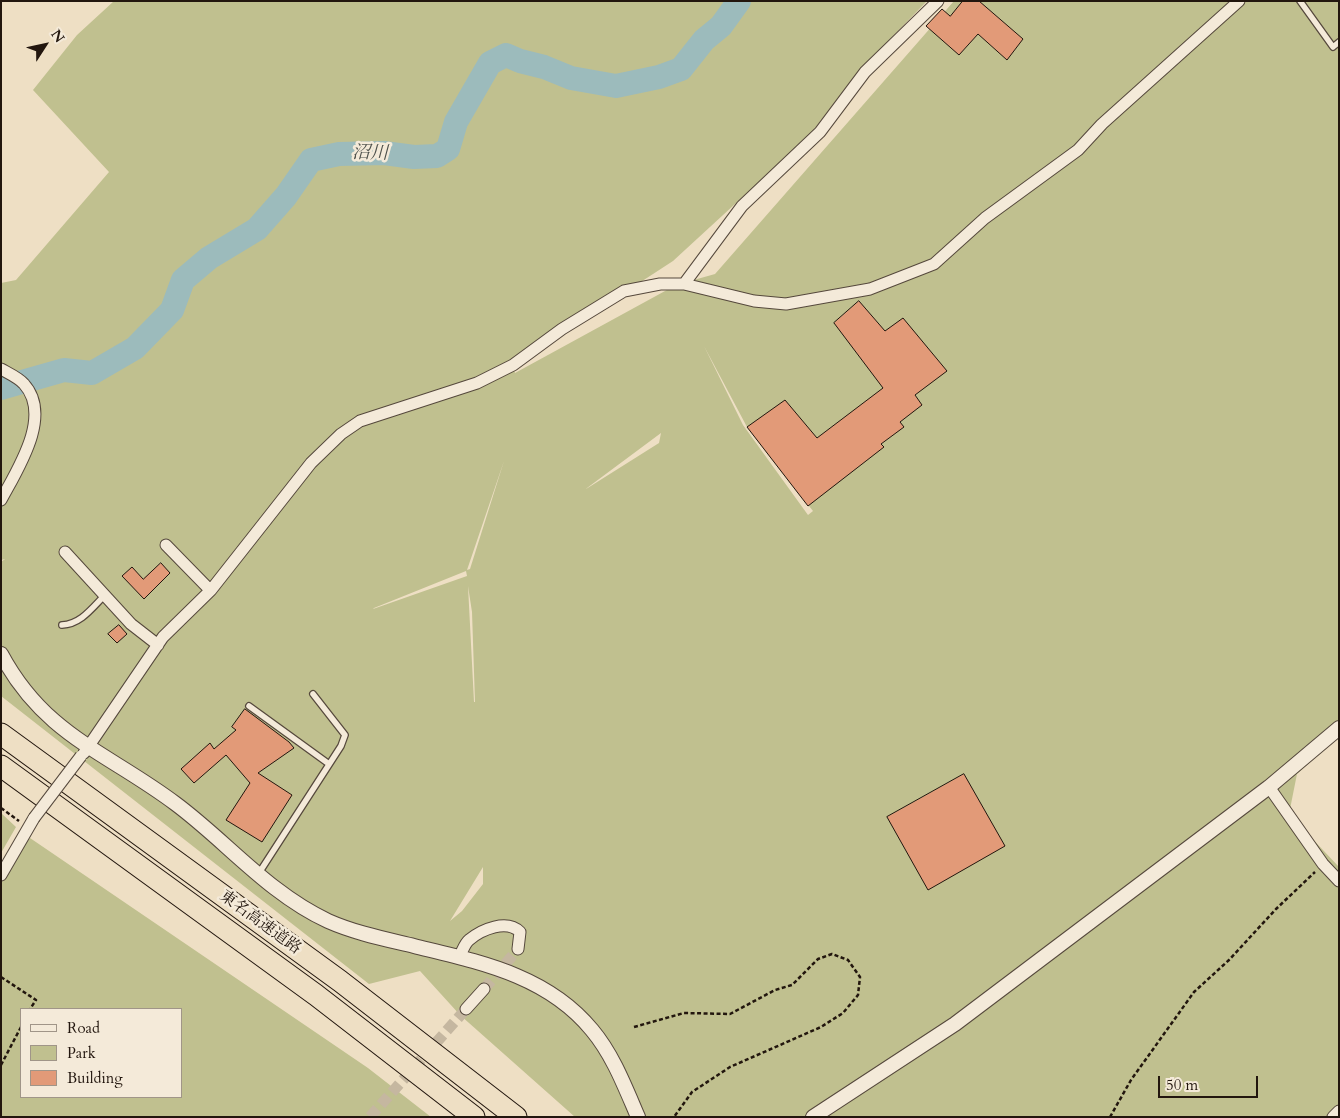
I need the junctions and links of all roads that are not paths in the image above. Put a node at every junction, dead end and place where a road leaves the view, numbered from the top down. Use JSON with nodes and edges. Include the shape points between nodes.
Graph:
{"nodes":[{"id":1,"x":938,"y":1,"type":"edge"},
{"id":2,"x":1239,"y":1,"type":"edge"},
{"id":3,"x":1300,"y":1,"type":"edge"},
{"id":4,"x":1339,"y":42,"type":"edge"},
{"id":5,"x":684,"y":284,"type":"junction"},
{"id":6,"x":1,"y":369,"type":"edge"},
{"id":7,"x":1,"y":500,"type":"edge"},
{"id":8,"x":166,"y":545,"type":"dead end"},
{"id":9,"x":65,"y":552,"type":"dead end"},
{"id":10,"x":210,"y":590,"type":"junction"},
{"id":11,"x":105,"y":595,"type":"junction"},
{"id":12,"x":62,"y":626,"type":"dead end"},
{"id":13,"x":158,"y":645,"type":"junction"},
{"id":14,"x":1,"y":654,"type":"edge"},
{"id":15,"x":313,"y":694,"type":"dead end"},
{"id":16,"x":249,"y":706,"type":"dead end"},
{"id":17,"x":1339,"y":728,"type":"edge"},
{"id":18,"x":1,"y":734,"type":"edge"},
{"id":19,"x":84,"y":752,"type":"junction"},
{"id":20,"x":329,"y":764,"type":"junction"},
{"id":21,"x":1,"y":766,"type":"edge"},
{"id":22,"x":1269,"y":787,"type":"junction"},
{"id":23,"x":1,"y":875,"type":"edge"},
{"id":24,"x":257,"y":876,"type":"junction"},
{"id":25,"x":1339,"y":880,"type":"edge"},
{"id":26,"x":518,"y":949,"type":"dead end"},
{"id":27,"x":459,"y":957,"type":"junction"},
{"id":28,"x":484,"y":989,"type":"tunnel mouth"},
{"id":29,"x":466,"y":1009,"type":"tunnel mouth"},
{"id":30,"x":1339,"y":1111,"type":"edge"},
{"id":31,"x":474,"y":1117,"type":"edge"},
{"id":32,"x":516,"y":1117,"type":"edge"},
{"id":33,"x":638,"y":1117,"type":"edge"},
{"id":34,"x":813,"y":1117,"type":"edge"},
{"id":35,"x":1333,"y":1117,"type":"edge"}],
"edges":[{"from":1,"to":5,"type":"street","via":[[864,72],[820,132],[742,206]]},
{"from":2,"to":5,"type":"street","via":[[1102,124],[1078,150],[985,218],[934,264],[870,289],[786,304],[754,301]]},
{"from":3,"to":4,"type":"lane","via":[[1332,47]]},
{"from":5,"to":10,"type":"street","via":[[660,284],[624,291],[562,329],[513,365],[477,383],[360,421],[311,463]]},
{"from":6,"to":7,"type":"street","via":[[24,384],[36,416],[26,453]]},
{"from":8,"to":10,"type":"street"},
{"from":9,"to":11,"type":"street"},
{"from":10,"to":13,"type":"street"},
{"from":11,"to":12,"type":"lane","via":[[84,617]]},
{"from":11,"to":13,"type":"street","via":[[131,624]]},
{"from":13,"to":19,"type":"street"},
{"from":14,"to":19,"type":"street","via":[[33,702]]},
{"from":15,"to":20,"type":"lane","via":[[345,735]]},
{"from":16,"to":20,"type":"lane"},
{"from":17,"to":22,"type":"street"},
{"from":18,"to":32,"type":"highway","name":"東名高速道路","via":[[340,981]]},
{"from":19,"to":23,"type":"street","bridge":true,"via":[[31,823]]},
{"from":19,"to":24,"type":"street","via":[[176,804]]},
{"from":20,"to":24,"type":"lane"},
{"from":21,"to":31,"type":"highway","name":"東名高速道路","via":[[316,995]]},
{"from":22,"to":25,"type":"street","via":[[1323,864]]},
{"from":22,"to":34,"type":"street","via":[[955,1024]]},
{"from":24,"to":27,"type":"street","via":[[328,921],[356,932]]},
{"from":26,"to":27,"type":"street","via":[[520,932],[514,926],[500,925],[468,940]]},
{"from":27,"to":33,"type":"street","via":[[514,973],[553,995],[573,1011],[592,1030],[606,1052]]},
{"from":28,"to":29,"type":"street"},
{"from":30,"to":35,"type":"street"}]}
